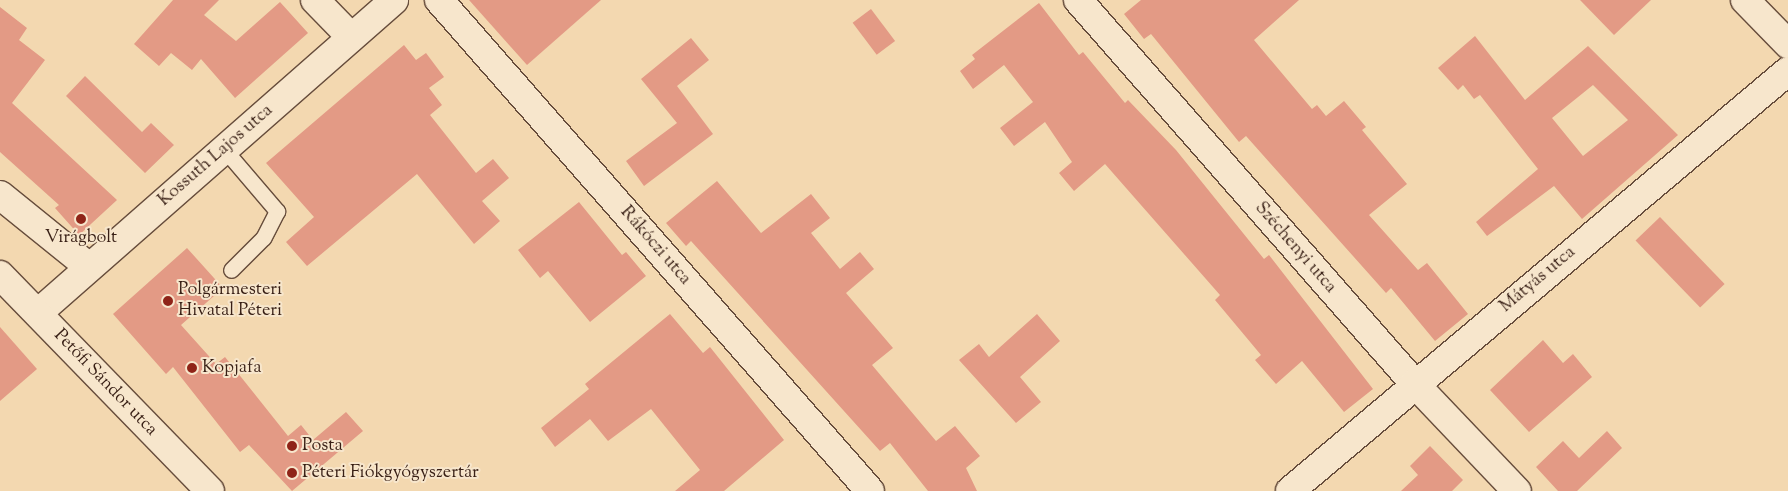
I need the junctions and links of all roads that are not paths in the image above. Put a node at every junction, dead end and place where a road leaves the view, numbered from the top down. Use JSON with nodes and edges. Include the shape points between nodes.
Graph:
{"nodes":[{"id":1,"x":315,"y":0,"type":"edge"},
{"id":2,"x":394,"y":0,"type":"edge"},
{"id":3,"x":439,"y":0,"type":"edge"},
{"id":4,"x":1078,"y":0,"type":"edge"},
{"id":5,"x":1745,"y":0,"type":"edge"},
{"id":6,"x":351,"y":37,"type":"junction"},
{"id":7,"x":1788,"y":44,"type":"edge"},
{"id":8,"x":1788,"y":71,"type":"edge"},
{"id":9,"x":224,"y":149,"type":"junction"},
{"id":10,"x":0,"y":195,"type":"edge"},
{"id":11,"x":89,"y":267,"type":"junction"},
{"id":12,"x":232,"y":270,"type":"dead end"},
{"id":13,"x":0,"y":275,"type":"edge"},
{"id":14,"x":38,"y":312,"type":"junction"},
{"id":15,"x":1414,"y":384,"type":"junction"},
{"id":16,"x":210,"y":491,"type":"edge"},
{"id":17,"x":870,"y":491,"type":"edge"},
{"id":18,"x":1290,"y":491,"type":"edge"},
{"id":19,"x":1517,"y":491,"type":"edge"}],
"edges":[{"from":1,"to":6,"type":"street"},
{"from":2,"to":6,"type":"street","name":"Kossuth Lajos utca"},
{"from":3,"to":17,"type":"street","name":"Rákóczi utca"},
{"from":4,"to":15,"type":"street","name":"Széchenyi utca"},
{"from":5,"to":7,"type":"street"},
{"from":6,"to":9,"type":"street","name":"Kossuth Lajos utca"},
{"from":8,"to":15,"type":"street","name":"Mátyás utca"},
{"from":9,"to":11,"type":"street","name":"Kossuth Lajos utca"},
{"from":9,"to":12,"type":"lane","via":[[276,211],[263,238]]},
{"from":10,"to":11,"type":"street"},
{"from":11,"to":14,"type":"street","name":"Kossuth Lajos utca"},
{"from":13,"to":14,"type":"street","name":"Petőfi Sándor utca"},
{"from":14,"to":16,"type":"street","name":"Petőfi Sándor utca"},
{"from":15,"to":18,"type":"street","name":"Mátyás utca"},
{"from":15,"to":19,"type":"street","name":"Széchenyi utca"}]}
